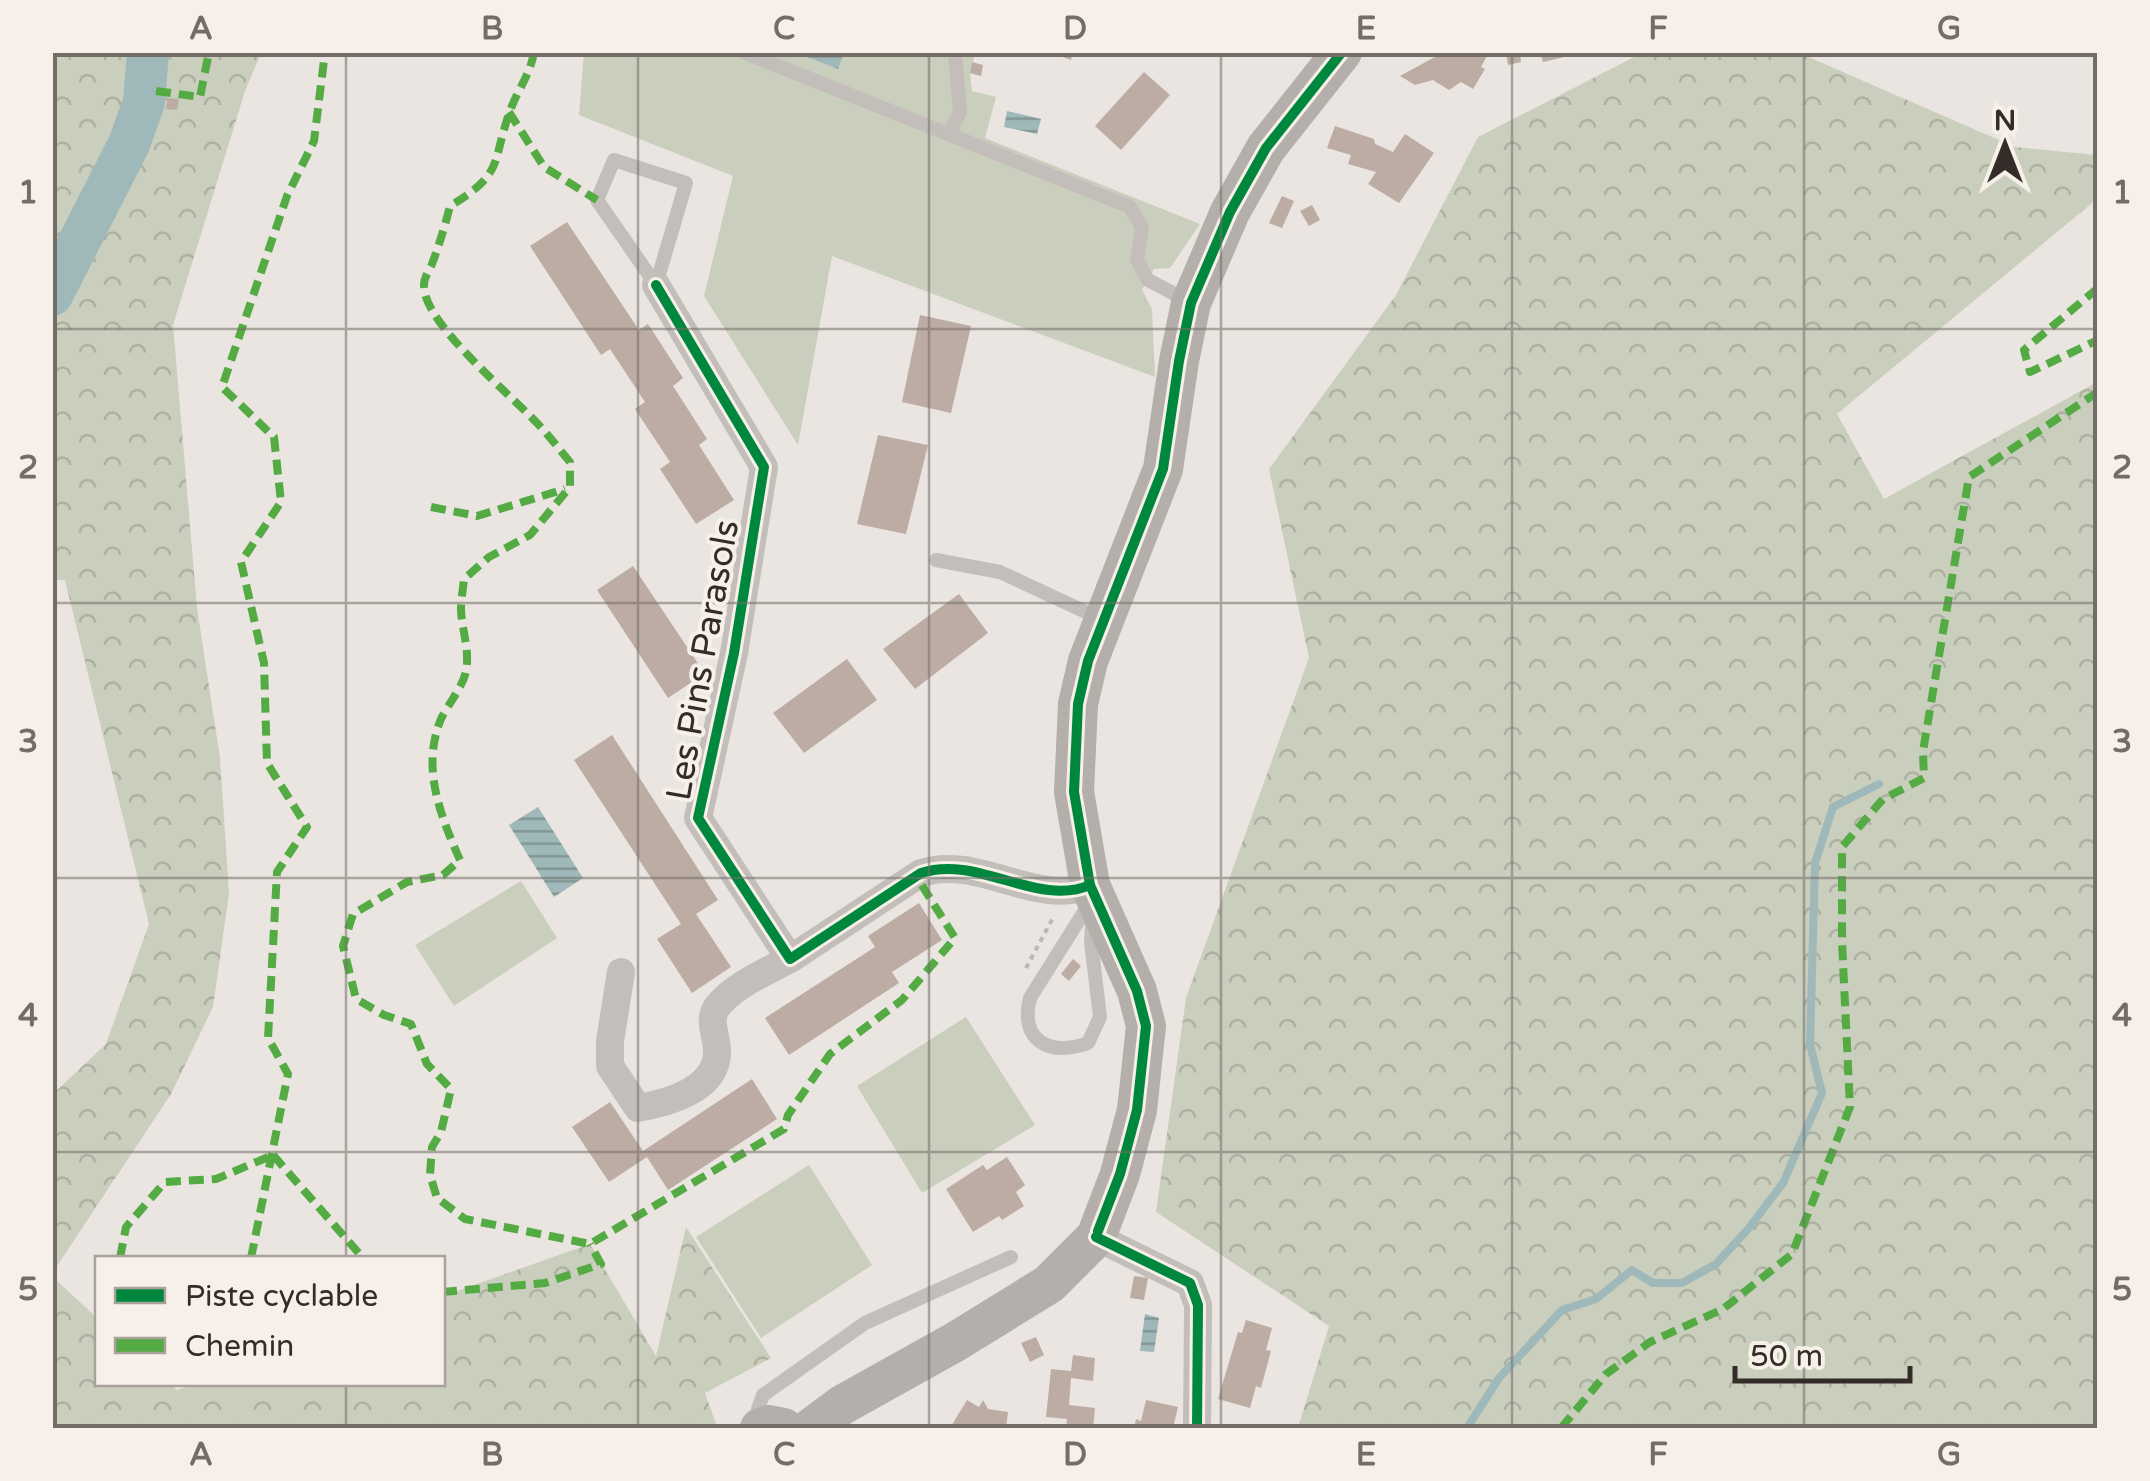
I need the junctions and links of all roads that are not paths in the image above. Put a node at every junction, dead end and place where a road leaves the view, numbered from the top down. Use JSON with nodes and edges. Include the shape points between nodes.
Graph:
{"nodes":[{"id":1,"x":743,"y":52,"type":"edge"},
{"id":2,"x":956,"y":52,"type":"edge"},
{"id":3,"x":1342,"y":52,"type":"edge"},
{"id":4,"x":1362,"y":52,"type":"edge"},
{"id":5,"x":1308,"y":93,"type":"junction"},
{"id":6,"x":949,"y":134,"type":"junction"},
{"id":7,"x":656,"y":285,"type":"junction"},
{"id":8,"x":1191,"y":303,"type":"junction"},
{"id":9,"x":936,"y":560,"type":"dead end"},
{"id":10,"x":1104,"y":620,"type":"junction"},
{"id":11,"x":1092,"y":890,"type":"junction"},
{"id":12,"x":790,"y":958,"type":"junction"},
{"id":13,"x":621,"y":972,"type":"dead end"},
{"id":14,"x":1096,"y":1236,"type":"junction"},
{"id":15,"x":1011,"y":1257,"type":"dead end"},
{"id":16,"x":761,"y":1428,"type":"edge"},
{"id":17,"x":784,"y":1428,"type":"edge"},
{"id":18,"x":811,"y":1428,"type":"edge"},
{"id":19,"x":1197,"y":1428,"type":"edge"}],
"edges":[{"from":1,"to":6,"type":"lane"},
{"from":2,"to":6,"type":"lane","via":[[960,112]]},
{"from":3,"to":5,"type":"main road"},
{"from":4,"to":5,"type":"main road"},
{"from":5,"to":8,"type":"main road","via":[[1230,212]]},
{"from":6,"to":8,"type":"lane","via":[[1130,207],[1142,227],[1138,260],[1148,280]]},
{"from":7,"to":7,"type":"lane","name":"Les Pins Parasols","via":[[597,200],[614,160],[686,183]]},
{"from":7,"to":12,"type":"street","name":"Les Pins Parasols","via":[[764,467],[698,818]]},
{"from":8,"to":10,"type":"main road","via":[[1163,469]]},
{"from":9,"to":10,"type":"lane","via":[[1000,572]]},
{"from":10,"to":11,"type":"main road","via":[[1088,661],[1074,740],[1074,792]]},
{"from":11,"to":11,"type":"lane","via":[[1100,1018],[1088,1043],[1056,1049],[1030,1032],[1025,1016]]},
{"from":11,"to":12,"type":"street","via":[[1065,891],[939,867]]},
{"from":11,"to":14,"type":"main road","via":[[1146,1026],[1138,1110]]},
{"from":12,"to":13,"type":"street","via":[[718,1006],[712,1018],[718,1056],[702,1083],[668,1102],[638,1108],[610,1066]]},
{"from":14,"to":18,"type":"main road","via":[[1049,1284]]},
{"from":14,"to":19,"type":"street","via":[[1190,1283],[1198,1305]]},
{"from":15,"to":16,"type":"lane","via":[[865,1323],[777,1383],[758,1408]]},
{"from":16,"to":17,"type":"main road"}]}
